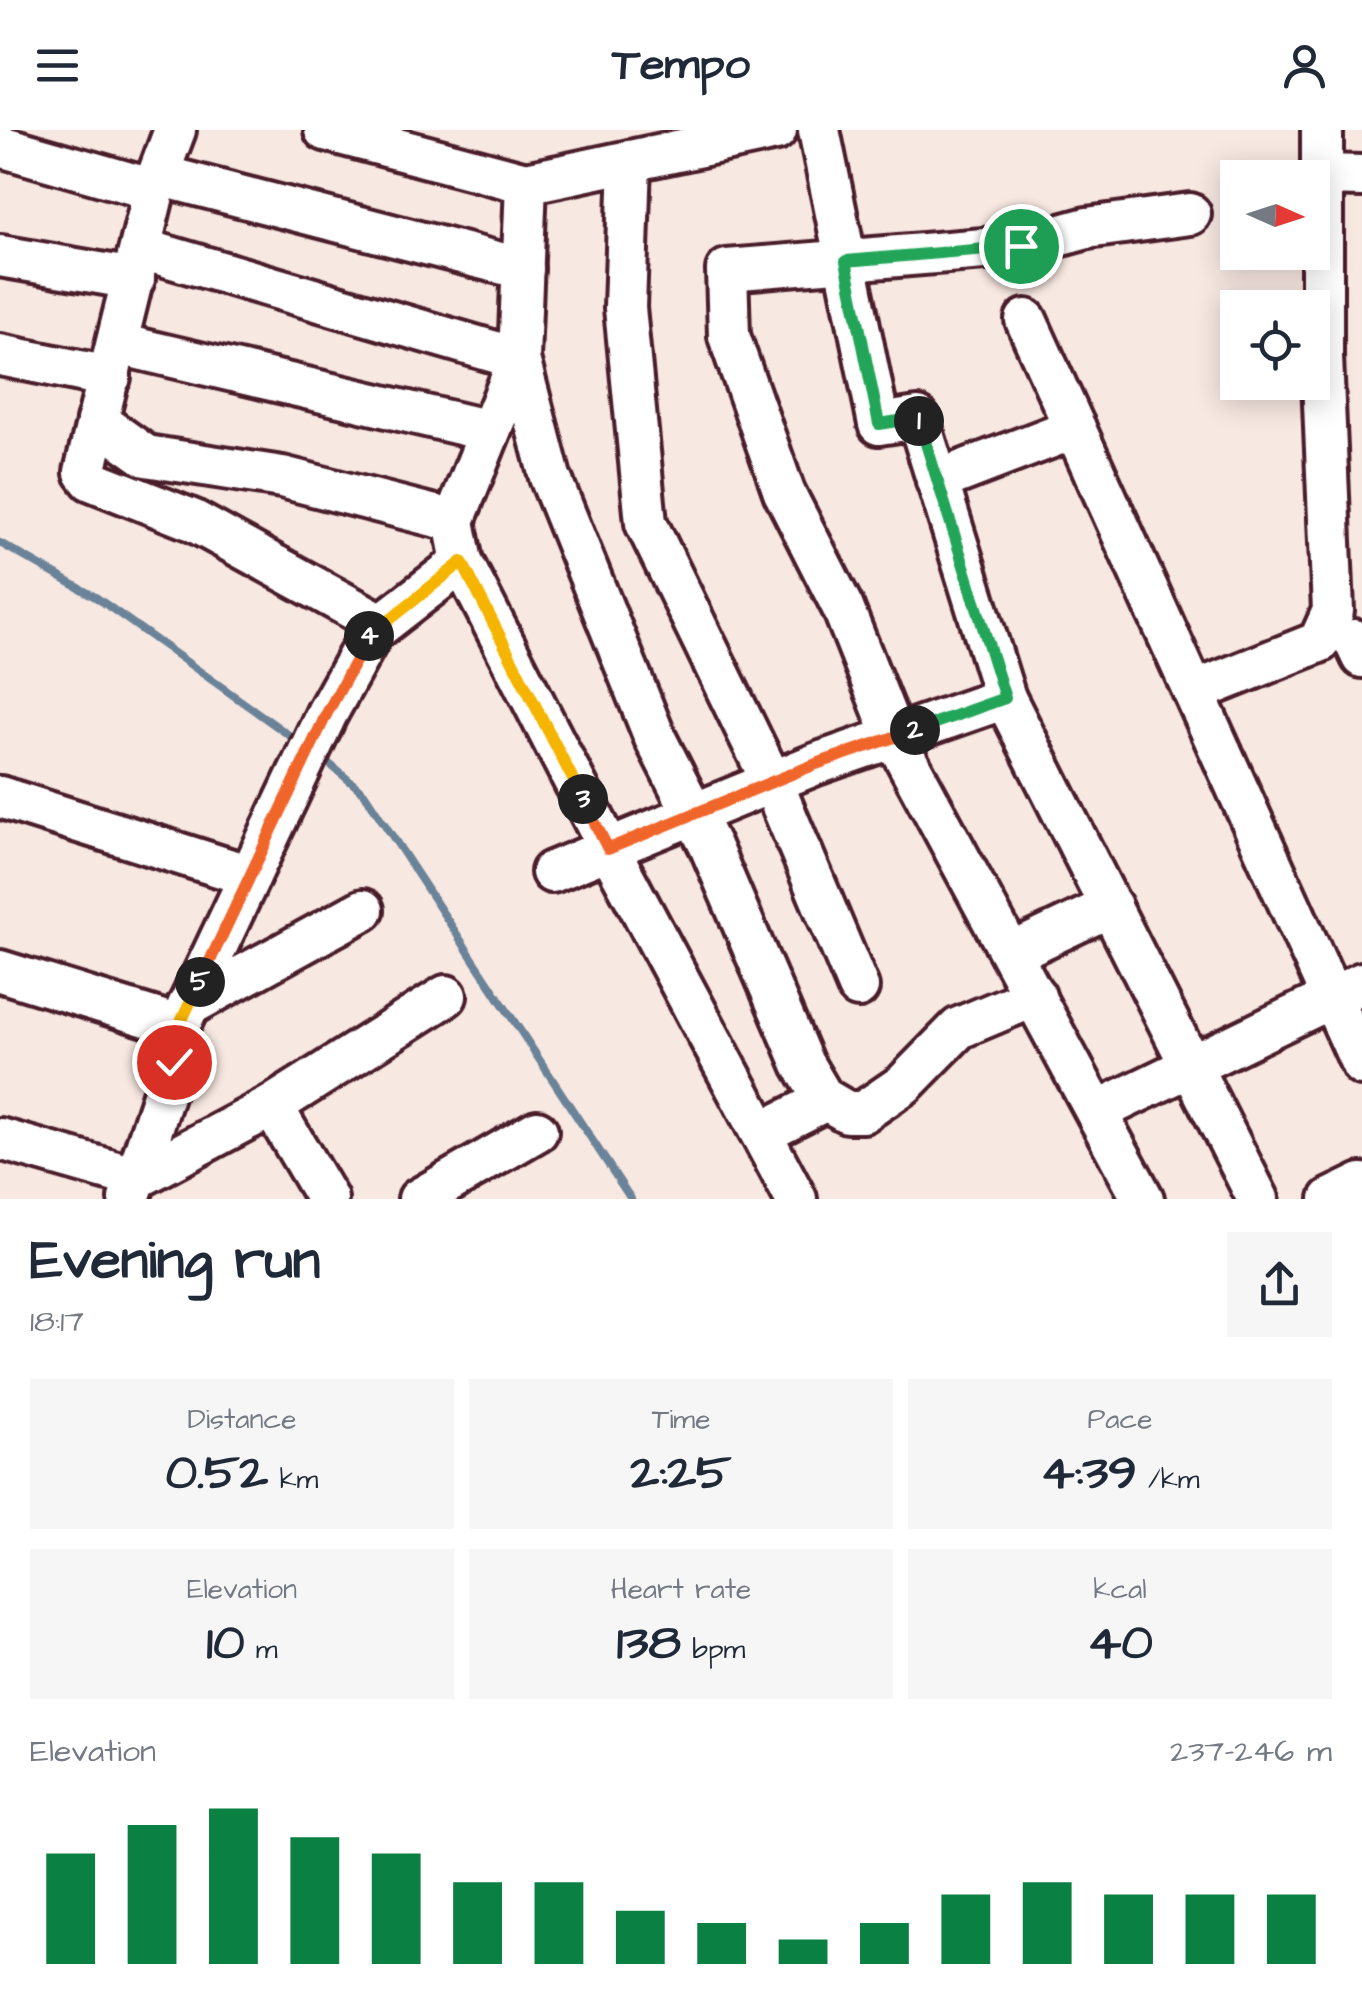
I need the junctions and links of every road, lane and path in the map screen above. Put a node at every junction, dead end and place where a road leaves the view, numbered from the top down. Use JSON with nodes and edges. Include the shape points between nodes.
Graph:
{"nodes":[{"id":1,"x":175,"y":130,"type":"edge"},
{"id":2,"x":324,"y":130,"type":"edge"},
{"id":3,"x":776,"y":130,"type":"edge"},
{"id":4,"x":819,"y":130,"type":"edge"},
{"id":5,"x":1322,"y":130,"type":"edge"},
{"id":6,"x":0,"y":146,"type":"edge"},
{"id":7,"x":1322,"y":160,"type":"edge"},
{"id":8,"x":630,"y":161,"type":"junction"},
{"id":9,"x":1330,"y":174,"type":"edge"},
{"id":10,"x":1362,"y":176,"type":"edge"},
{"id":11,"x":156,"y":183,"type":"junction"},
{"id":12,"x":526,"y":183,"type":"junction"},
{"id":13,"x":1190,"y":214,"type":"dead end"},
{"id":14,"x":0,"y":256,"type":"edge"},
{"id":15,"x":846,"y":261,"type":"junction"},
{"id":16,"x":138,"y":264,"type":"junction"},
{"id":17,"x":523,"y":270,"type":"junction"},
{"id":18,"x":1322,"y":270,"type":"edge"},
{"id":19,"x":1026,"y":320,"type":"dead end"},
{"id":20,"x":0,"y":355,"type":"edge"},
{"id":21,"x":519,"y":359,"type":"junction"},
{"id":22,"x":114,"y":361,"type":"junction"},
{"id":23,"x":98,"y":421,"type":"junction"},
{"id":24,"x":1076,"y":428,"type":"junction"},
{"id":25,"x":490,"y":430,"type":"junction"},
{"id":26,"x":937,"y":481,"type":"junction"},
{"id":27,"x":454,"y":521,"type":"junction"},
{"id":28,"x":462,"y":562,"type":"junction"},
{"id":29,"x":381,"y":624,"type":"junction"},
{"id":30,"x":1351,"y":643,"type":"edge"},
{"id":31,"x":1194,"y":692,"type":"junction"},
{"id":32,"x":1005,"y":698,"type":"junction"},
{"id":33,"x":894,"y":737,"type":"junction"},
{"id":34,"x":772,"y":782,"type":"junction"},
{"id":35,"x":0,"y":797,"type":"edge"},
{"id":36,"x":694,"y":814,"type":"junction"},
{"id":37,"x":608,"y":849,"type":"junction"},
{"id":38,"x":552,"y":872,"type":"dead end"},
{"id":39,"x":250,"y":876,"type":"junction"},
{"id":40,"x":1110,"y":906,"type":"junction"},
{"id":41,"x":362,"y":910,"type":"dead end"},
{"id":42,"x":1012,"y":953,"type":"junction"},
{"id":43,"x":0,"y":971,"type":"edge"},
{"id":44,"x":858,"y":987,"type":"dead end"},
{"id":45,"x":1347,"y":990,"type":"edge"},
{"id":46,"x":446,"y":996,"type":"dead end"},
{"id":47,"x":1034,"y":996,"type":"junction"},
{"id":48,"x":184,"y":1016,"type":"junction"},
{"id":49,"x":1191,"y":1063,"type":"junction"},
{"id":50,"x":1362,"y":1065,"type":"edge"},
{"id":51,"x":826,"y":1100,"type":"junction"},
{"id":52,"x":272,"y":1106,"type":"junction"},
{"id":53,"x":1098,"y":1111,"type":"junction"},
{"id":54,"x":537,"y":1131,"type":"dead end"},
{"id":55,"x":762,"y":1133,"type":"junction"},
{"id":56,"x":0,"y":1140,"type":"edge"},
{"id":57,"x":1362,"y":1184,"type":"edge"},
{"id":58,"x":133,"y":1188,"type":"edge"},
{"id":59,"x":326,"y":1199,"type":"edge"},
{"id":60,"x":418,"y":1199,"type":"edge"},
{"id":61,"x":796,"y":1199,"type":"edge"},
{"id":62,"x":1143,"y":1199,"type":"edge"},
{"id":63,"x":1258,"y":1199,"type":"edge"},
{"id":64,"x":1331,"y":1199,"type":"edge"}],
"edges":[{"from":1,"to":11,"type":"street"},
{"from":2,"to":12,"type":"street"},
{"from":3,"to":8,"type":"street"},
{"from":4,"to":15,"type":"street"},
{"from":5,"to":7,"type":"street"},
{"from":6,"to":11,"type":"street"},
{"from":8,"to":12,"type":"street"},
{"from":8,"to":34,"type":"street","via":[[626,308],[646,524]]},
{"from":9,"to":10,"type":"street"},
{"from":11,"to":16,"type":"street"},
{"from":11,"to":17,"type":"street"},
{"from":12,"to":17,"type":"street"},
{"from":13,"to":15,"type":"street","via":[[1087,228],[1021,246]]},
{"from":14,"to":16,"type":"street"},
{"from":15,"to":26,"type":"street","via":[[879,424],[918,418]]},
{"from":15,"to":33,"type":"street","via":[[727,270],[728,336],[784,492],[843,608]]},
{"from":16,"to":21,"type":"street"},
{"from":16,"to":22,"type":"street"},
{"from":17,"to":21,"type":"street"},
{"from":18,"to":30,"type":"street","via":[[1333,610]]},
{"from":19,"to":24,"type":"street"},
{"from":20,"to":22,"type":"street"},
{"from":21,"to":25,"type":"street"},
{"from":21,"to":36,"type":"street","via":[[550,477],[654,738]]},
{"from":22,"to":23,"type":"street"},
{"from":22,"to":25,"type":"street"},
{"from":23,"to":27,"type":"street","via":[[146,456],[282,477]]},
{"from":23,"to":29,"type":"street","via":[[84,467],[92,480],[192,520]]},
{"from":24,"to":26,"type":"street"},
{"from":24,"to":31,"type":"street"},
{"from":25,"to":27,"type":"street"},
{"from":26,"to":32,"type":"street"},
{"from":27,"to":28,"type":"street"},
{"from":28,"to":29,"type":"street"},
{"from":28,"to":37,"type":"street"},
{"from":29,"to":39,"type":"street","via":[[327,713]]},
{"from":30,"to":31,"type":"street","via":[[1318,642]]},
{"from":31,"to":45,"type":"street"},
{"from":32,"to":33,"type":"street"},
{"from":32,"to":40,"type":"street"},
{"from":33,"to":34,"type":"street"},
{"from":33,"to":42,"type":"street"},
{"from":34,"to":36,"type":"street"},
{"from":34,"to":44,"type":"street"},
{"from":35,"to":39,"type":"street"},
{"from":36,"to":37,"type":"street"},
{"from":36,"to":51,"type":"street","via":[[803,1064]]},
{"from":37,"to":38,"type":"street"},
{"from":37,"to":55,"type":"street"},
{"from":39,"to":48,"type":"street"},
{"from":40,"to":42,"type":"street"},
{"from":40,"to":49,"type":"street"},
{"from":41,"to":48,"type":"street"},
{"from":42,"to":47,"type":"street"},
{"from":43,"to":48,"type":"street"},
{"from":45,"to":49,"type":"street"},
{"from":45,"to":50,"type":"street"},
{"from":46,"to":52,"type":"street"},
{"from":47,"to":51,"type":"street","via":[[960,1028],[904,1084],[863,1112]]},
{"from":47,"to":53,"type":"street"},
{"from":48,"to":58,"type":"street"},
{"from":49,"to":53,"type":"street"},
{"from":49,"to":63,"type":"street"},
{"from":51,"to":55,"type":"street"},
{"from":52,"to":58,"type":"street"},
{"from":52,"to":59,"type":"street"},
{"from":53,"to":62,"type":"street"},
{"from":54,"to":60,"type":"street"},
{"from":55,"to":61,"type":"street"},
{"from":56,"to":58,"type":"street"},
{"from":57,"to":64,"type":"street"}]}
